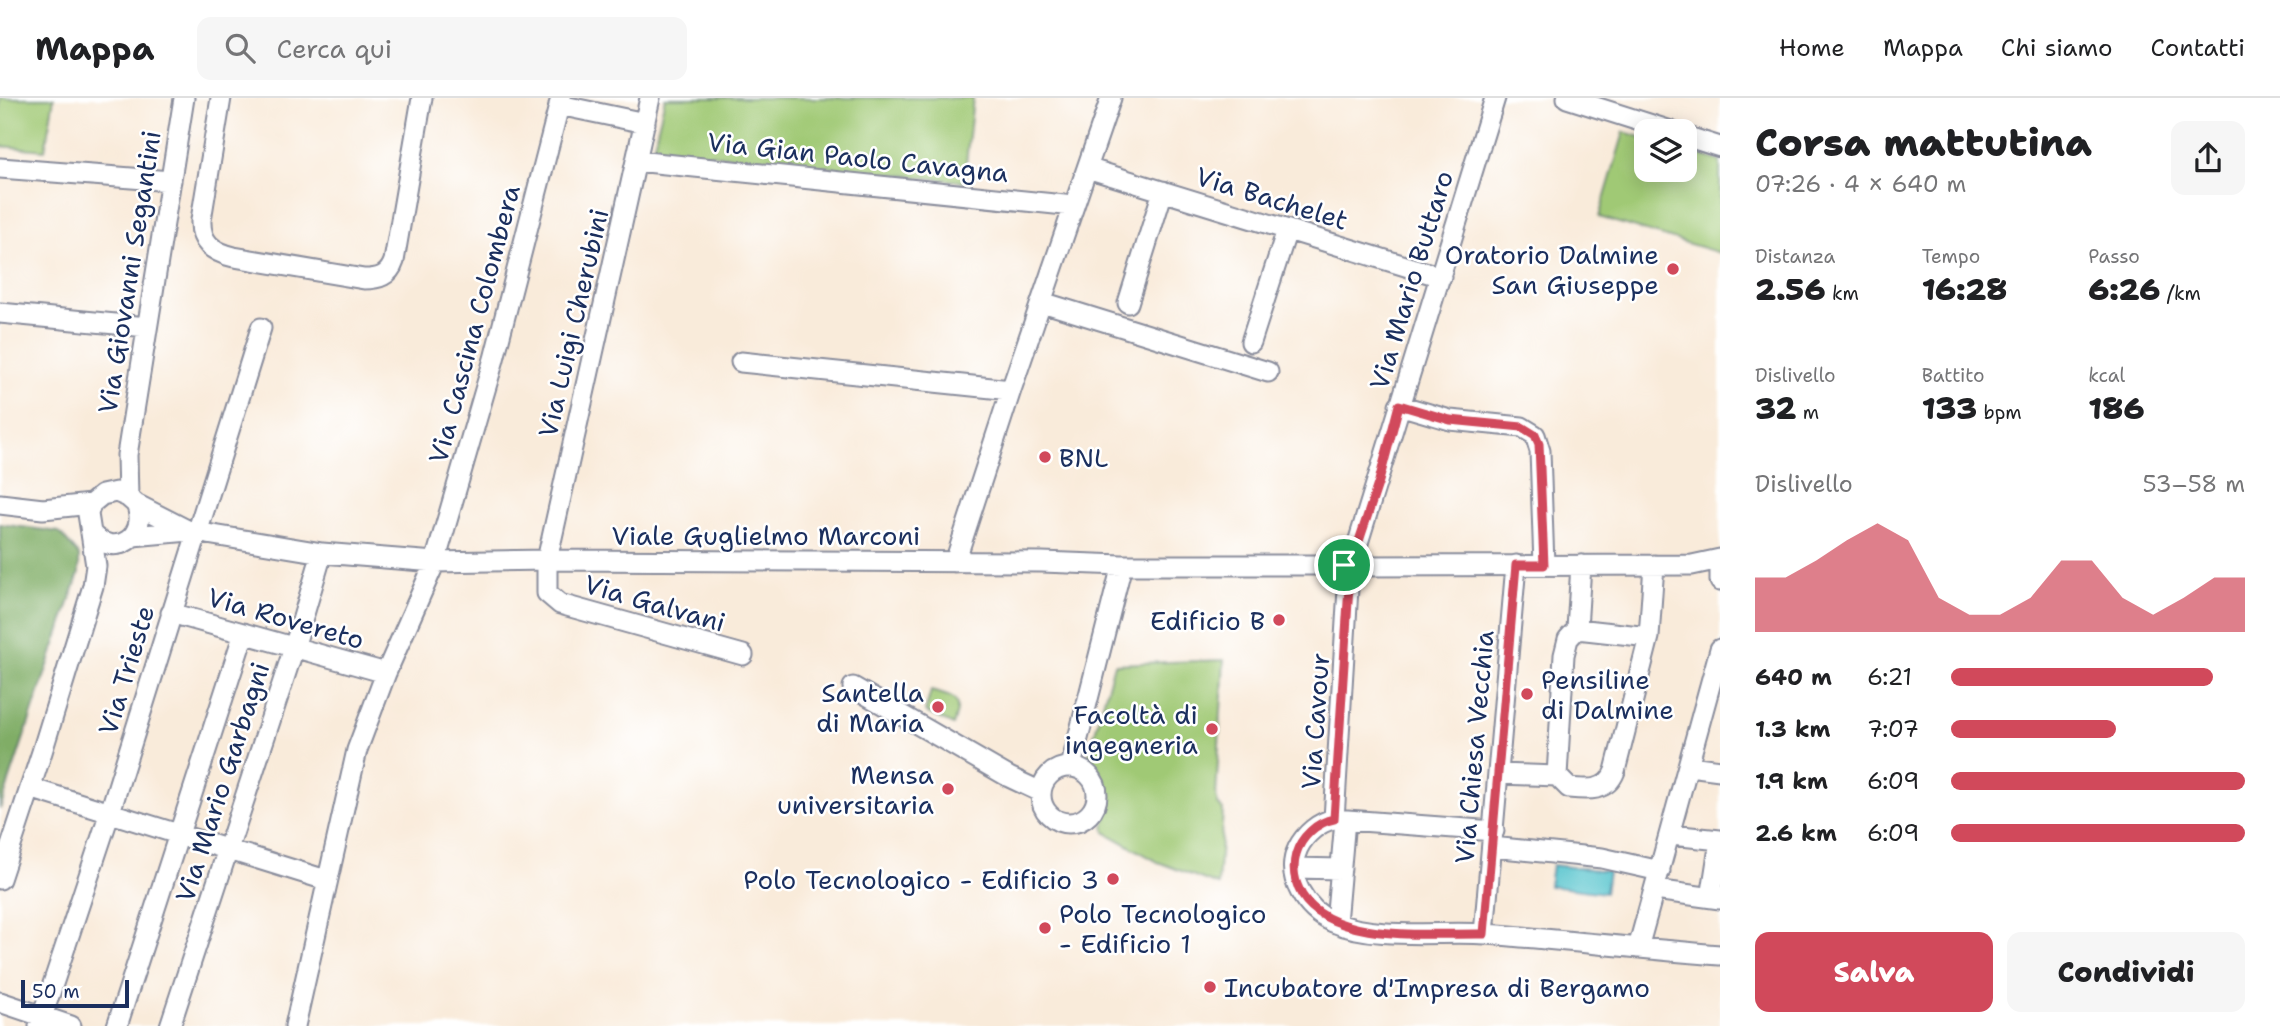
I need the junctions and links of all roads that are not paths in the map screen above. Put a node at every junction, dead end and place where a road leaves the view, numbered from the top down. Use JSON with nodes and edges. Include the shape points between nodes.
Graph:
{"nodes":[{"id":1,"x":184,"y":98,"type":"edge"},
{"id":2,"x":221,"y":98,"type":"edge"},
{"id":3,"x":422,"y":98,"type":"edge"},
{"id":4,"x":650,"y":98,"type":"edge"},
{"id":5,"x":1111,"y":98,"type":"edge"},
{"id":6,"x":1495,"y":98,"type":"edge"},
{"id":7,"x":1567,"y":98,"type":"edge"},
{"id":8,"x":560,"y":101,"type":"edge"},
{"id":9,"x":1634,"y":119,"type":"edge"},
{"id":10,"x":645,"y":123,"type":"junction"},
{"id":11,"x":1697,"y":140,"type":"edge"},
{"id":12,"x":1720,"y":147,"type":"edge"},
{"id":13,"x":636,"y":161,"type":"junction"},
{"id":14,"x":0,"y":168,"type":"edge"},
{"id":15,"x":1087,"y":168,"type":"junction"},
{"id":16,"x":171,"y":181,"type":"junction"},
{"id":17,"x":1163,"y":191,"type":"junction"},
{"id":18,"x":1074,"y":206,"type":"junction"},
{"id":19,"x":1287,"y":230,"type":"junction"},
{"id":20,"x":1441,"y":277,"type":"junction"},
{"id":21,"x":1042,"y":302,"type":"junction"},
{"id":22,"x":1128,"y":303,"type":"dead end"},
{"id":23,"x":0,"y":313,"type":"edge"},
{"id":24,"x":147,"y":327,"type":"junction"},
{"id":25,"x":261,"y":328,"type":"dead end"},
{"id":26,"x":1251,"y":342,"type":"dead end"},
{"id":27,"x":741,"y":362,"type":"dead end"},
{"id":28,"x":1268,"y":372,"type":"dead end"},
{"id":29,"x":1010,"y":390,"type":"junction"},
{"id":30,"x":1399,"y":405,"type":"junction"},
{"id":31,"x":127,"y":455,"type":"junction"},
{"id":32,"x":97,"y":500,"type":"junction"},
{"id":33,"x":132,"y":500,"type":"junction"},
{"id":34,"x":0,"y":504,"type":"edge"},
{"id":35,"x":43,"y":509,"type":"junction"},
{"id":36,"x":193,"y":531,"type":"junction"},
{"id":37,"x":91,"y":533,"type":"junction"},
{"id":38,"x":129,"y":540,"type":"junction"},
{"id":39,"x":322,"y":553,"type":"junction"},
{"id":40,"x":547,"y":561,"type":"junction"},
{"id":41,"x":435,"y":562,"type":"junction"},
{"id":42,"x":955,"y":562,"type":"junction"},
{"id":43,"x":1122,"y":565,"type":"junction"},
{"id":44,"x":1516,"y":565,"type":"junction"},
{"id":45,"x":1544,"y":565,"type":"junction"},
{"id":46,"x":1581,"y":565,"type":"junction"},
{"id":47,"x":1654,"y":565,"type":"junction"},
{"id":48,"x":1351,"y":566,"type":"junction"},
{"id":49,"x":1720,"y":569,"type":"edge"},
{"id":50,"x":93,"y":586,"type":"junction"},
{"id":51,"x":171,"y":613,"type":"junction"},
{"id":52,"x":1577,"y":629,"type":"junction"},
{"id":53,"x":244,"y":633,"type":"junction"},
{"id":54,"x":1649,"y":637,"type":"junction"},
{"id":55,"x":294,"y":648,"type":"junction"},
{"id":56,"x":1720,"y":649,"type":"edge"},
{"id":57,"x":743,"y":655,"type":"dead end"},
{"id":58,"x":386,"y":673,"type":"junction"},
{"id":59,"x":853,"y":687,"type":"dead end"},
{"id":60,"x":1071,"y":766,"type":"junction"},
{"id":61,"x":1689,"y":766,"type":"junction"},
{"id":62,"x":1720,"y":770,"type":"edge"},
{"id":63,"x":1499,"y":774,"type":"junction"},
{"id":64,"x":1558,"y":776,"type":"junction"},
{"id":65,"x":30,"y":788,"type":"junction"},
{"id":66,"x":1041,"y":792,"type":"junction"},
{"id":67,"x":110,"y":812,"type":"junction"},
{"id":68,"x":1339,"y":819,"type":"junction"},
{"id":69,"x":180,"y":835,"type":"junction"},
{"id":70,"x":1671,"y":835,"type":"junction"},
{"id":71,"x":1493,"y":839,"type":"junction"},
{"id":72,"x":1720,"y":840,"type":"edge"},
{"id":73,"x":226,"y":850,"type":"junction"},
{"id":74,"x":1294,"y":868,"type":"junction"},
{"id":75,"x":1341,"y":869,"type":"junction"},
{"id":76,"x":1660,"y":871,"type":"junction"},
{"id":77,"x":0,"y":879,"type":"edge"},
{"id":78,"x":327,"y":880,"type":"junction"},
{"id":79,"x":1655,"y":890,"type":"junction"},
{"id":80,"x":1716,"y":899,"type":"edge"},
{"id":81,"x":1334,"y":922,"type":"junction"},
{"id":82,"x":1484,"y":934,"type":"junction"},
{"id":83,"x":1638,"y":948,"type":"junction"},
{"id":84,"x":1720,"y":955,"type":"edge"},
{"id":85,"x":0,"y":1002,"type":"edge"},
{"id":86,"x":40,"y":1021,"type":"edge"},
{"id":87,"x":71,"y":1026,"type":"edge"},
{"id":88,"x":117,"y":1026,"type":"edge"},
{"id":89,"x":170,"y":1026,"type":"edge"},
{"id":90,"x":295,"y":1026,"type":"edge"}],
"edges":[{"from":1,"to":16,"type":"street","name":"Via Giovanni Segantini"},
{"from":2,"to":3,"type":"street","via":[[201,220],[208,245],[234,257],[364,279],[383,276],[394,261]]},
{"from":4,"to":10,"type":"street","name":"Via Luigi Cherubini"},
{"from":5,"to":15,"type":"street"},
{"from":6,"to":20,"type":"street","name":"Via Mario Buttaro"},
{"from":7,"to":9,"type":"street"},
{"from":8,"to":10,"type":"street"},
{"from":8,"to":41,"type":"street","name":"Via Cascina Colombera","via":[[494,359]]},
{"from":10,"to":13,"type":"street","name":"Via Luigi Cherubini"},
{"from":11,"to":12,"type":"street"},
{"from":13,"to":18,"type":"street","name":"Via Gian Paolo Cavagna"},
{"from":13,"to":40,"type":"street","name":"Via Luigi Cherubini"},
{"from":14,"to":16,"type":"street"},
{"from":15,"to":17,"type":"street","name":"Via Bachelet"},
{"from":15,"to":18,"type":"street"},
{"from":16,"to":24,"type":"street","name":"Via Giovanni Segantini"},
{"from":17,"to":19,"type":"street","name":"Via Bachelet"},
{"from":17,"to":22,"type":"street"},
{"from":18,"to":21,"type":"street"},
{"from":19,"to":20,"type":"street","name":"Via Bachelet"},
{"from":19,"to":26,"type":"street"},
{"from":20,"to":30,"type":"street","name":"Via Mario Buttaro"},
{"from":21,"to":28,"type":"street"},
{"from":21,"to":29,"type":"street"},
{"from":23,"to":24,"type":"street"},
{"from":24,"to":31,"type":"street","name":"Via Giovanni Segantini"},
{"from":25,"to":36,"type":"street","name":"Via Trieste"},
{"from":27,"to":29,"type":"street"},
{"from":29,"to":42,"type":"street"},
{"from":30,"to":45,"type":"street","via":[[1450,420],[1522,427],[1535,435],[1540,451]]},
{"from":30,"to":48,"type":"street","name":"Via Mario Buttaro"},
{"from":31,"to":32,"type":"street","name":"Via Giovanni Segantini"},
{"from":31,"to":33,"type":"street","name":"Via Giovanni Segantini"},
{"from":32,"to":33,"type":"street","name":"Viale Guglielmo Marconi","via":[[116,492]]},
{"from":32,"to":35,"type":"street","name":"Viale Guglielmo Marconi"},
{"from":32,"to":37,"type":"street","via":[[88,514]]},
{"from":33,"to":36,"type":"street","name":"Viale Guglielmo Marconi"},
{"from":33,"to":38,"type":"street","via":[[140,520]]},
{"from":34,"to":35,"type":"street"},
{"from":35,"to":37,"type":"street","name":"Viale Guglielmo Marconi"},
{"from":36,"to":38,"type":"street","name":"Viale Guglielmo Marconi"},
{"from":36,"to":39,"type":"street","name":"Viale Guglielmo Marconi"},
{"from":36,"to":51,"type":"street","name":"Via Trieste"},
{"from":37,"to":38,"type":"street","name":"Viale Guglielmo Marconi","via":[[106,544]]},
{"from":37,"to":50,"type":"street","via":[[96,566]]},
{"from":38,"to":50,"type":"street"},
{"from":39,"to":41,"type":"street","name":"Viale Guglielmo Marconi"},
{"from":39,"to":55,"type":"street","name":"Via Mario Garbagni"},
{"from":40,"to":41,"type":"street","name":"Viale Guglielmo Marconi"},
{"from":40,"to":42,"type":"street","name":"Viale Guglielmo Marconi"},
{"from":40,"to":57,"type":"street","name":"Via Galvani","via":[[547,593],[560,604]]},
{"from":41,"to":58,"type":"street","name":"Via Cascina Colombera"},
{"from":42,"to":43,"type":"street","name":"Viale Guglielmo Marconi"},
{"from":43,"to":48,"type":"street","name":"Viale Guglielmo Marconi"},
{"from":43,"to":60,"type":"street"},
{"from":44,"to":45,"type":"street","name":"Viale Guglielmo Marconi"},
{"from":44,"to":48,"type":"street","name":"Viale Guglielmo Marconi"},
{"from":44,"to":63,"type":"street","name":"Via Chiesa Vecchia"},
{"from":45,"to":46,"type":"street","name":"Viale Guglielmo Marconi"},
{"from":46,"to":47,"type":"street","name":"Viale Guglielmo Marconi"},
{"from":46,"to":52,"type":"street"},
{"from":47,"to":49,"type":"street","name":"Viale Guglielmo Marconi"},
{"from":47,"to":54,"type":"street"},
{"from":48,"to":68,"type":"street","name":"Via Cavour"},
{"from":50,"to":65,"type":"street"},
{"from":51,"to":53,"type":"street","name":"Via Rovereto"},
{"from":51,"to":67,"type":"street","name":"Via Trieste"},
{"from":52,"to":54,"type":"street"},
{"from":52,"to":64,"type":"street","via":[[1568,639],[1564,655]]},
{"from":53,"to":55,"type":"street","name":"Via Rovereto"},
{"from":53,"to":69,"type":"street"},
{"from":54,"to":64,"type":"street","via":[[1613,778],[1601,788],[1574,789]]},
{"from":55,"to":58,"type":"street","name":"Via Rovereto"},
{"from":55,"to":73,"type":"street","name":"Via Mario Garbagni"},
{"from":56,"to":61,"type":"street"},
{"from":58,"to":78,"type":"street","name":"Via Cascina Colombera","via":[[358,750]]},
{"from":59,"to":66,"type":"street"},
{"from":60,"to":66,"type":"street","via":[[1048,777]]},
{"from":60,"to":66,"type":"street","via":[[1087,772],[1097,787],[1091,812],[1077,821],[1061,821],[1046,810]]},
{"from":61,"to":62,"type":"street"},
{"from":61,"to":70,"type":"street"},
{"from":63,"to":64,"type":"street"},
{"from":63,"to":71,"type":"street","name":"Via Chiesa Vecchia"},
{"from":65,"to":67,"type":"street"},
{"from":65,"to":77,"type":"street"},
{"from":67,"to":69,"type":"street"},
{"from":67,"to":86,"type":"street","name":"Via Trieste"},
{"from":68,"to":71,"type":"street"},
{"from":68,"to":74,"type":"street","name":"Via Cavour","via":[[1319,825],[1302,841]]},
{"from":68,"to":75,"type":"street"},
{"from":69,"to":73,"type":"street"},
{"from":69,"to":88,"type":"street"},
{"from":70,"to":72,"type":"street"},
{"from":70,"to":76,"type":"street"},
{"from":71,"to":76,"type":"street"},
{"from":71,"to":82,"type":"street","name":"Via Chiesa Vecchia"},
{"from":72,"to":80,"type":"street"},
{"from":73,"to":78,"type":"street"},
{"from":73,"to":89,"type":"street","name":"Via Mario Garbagni"},
{"from":74,"to":75,"type":"street"},
{"from":74,"to":81,"type":"street","via":[[1305,899]]},
{"from":75,"to":81,"type":"street"},
{"from":76,"to":79,"type":"street"},
{"from":78,"to":90,"type":"street","name":"Via Cascina Colombera"},
{"from":79,"to":80,"type":"street"},
{"from":79,"to":83,"type":"street"},
{"from":81,"to":82,"type":"street","via":[[1382,931]]},
{"from":82,"to":83,"type":"street"},
{"from":83,"to":84,"type":"street"},
{"from":85,"to":86,"type":"street"},
{"from":86,"to":87,"type":"street"}]}
